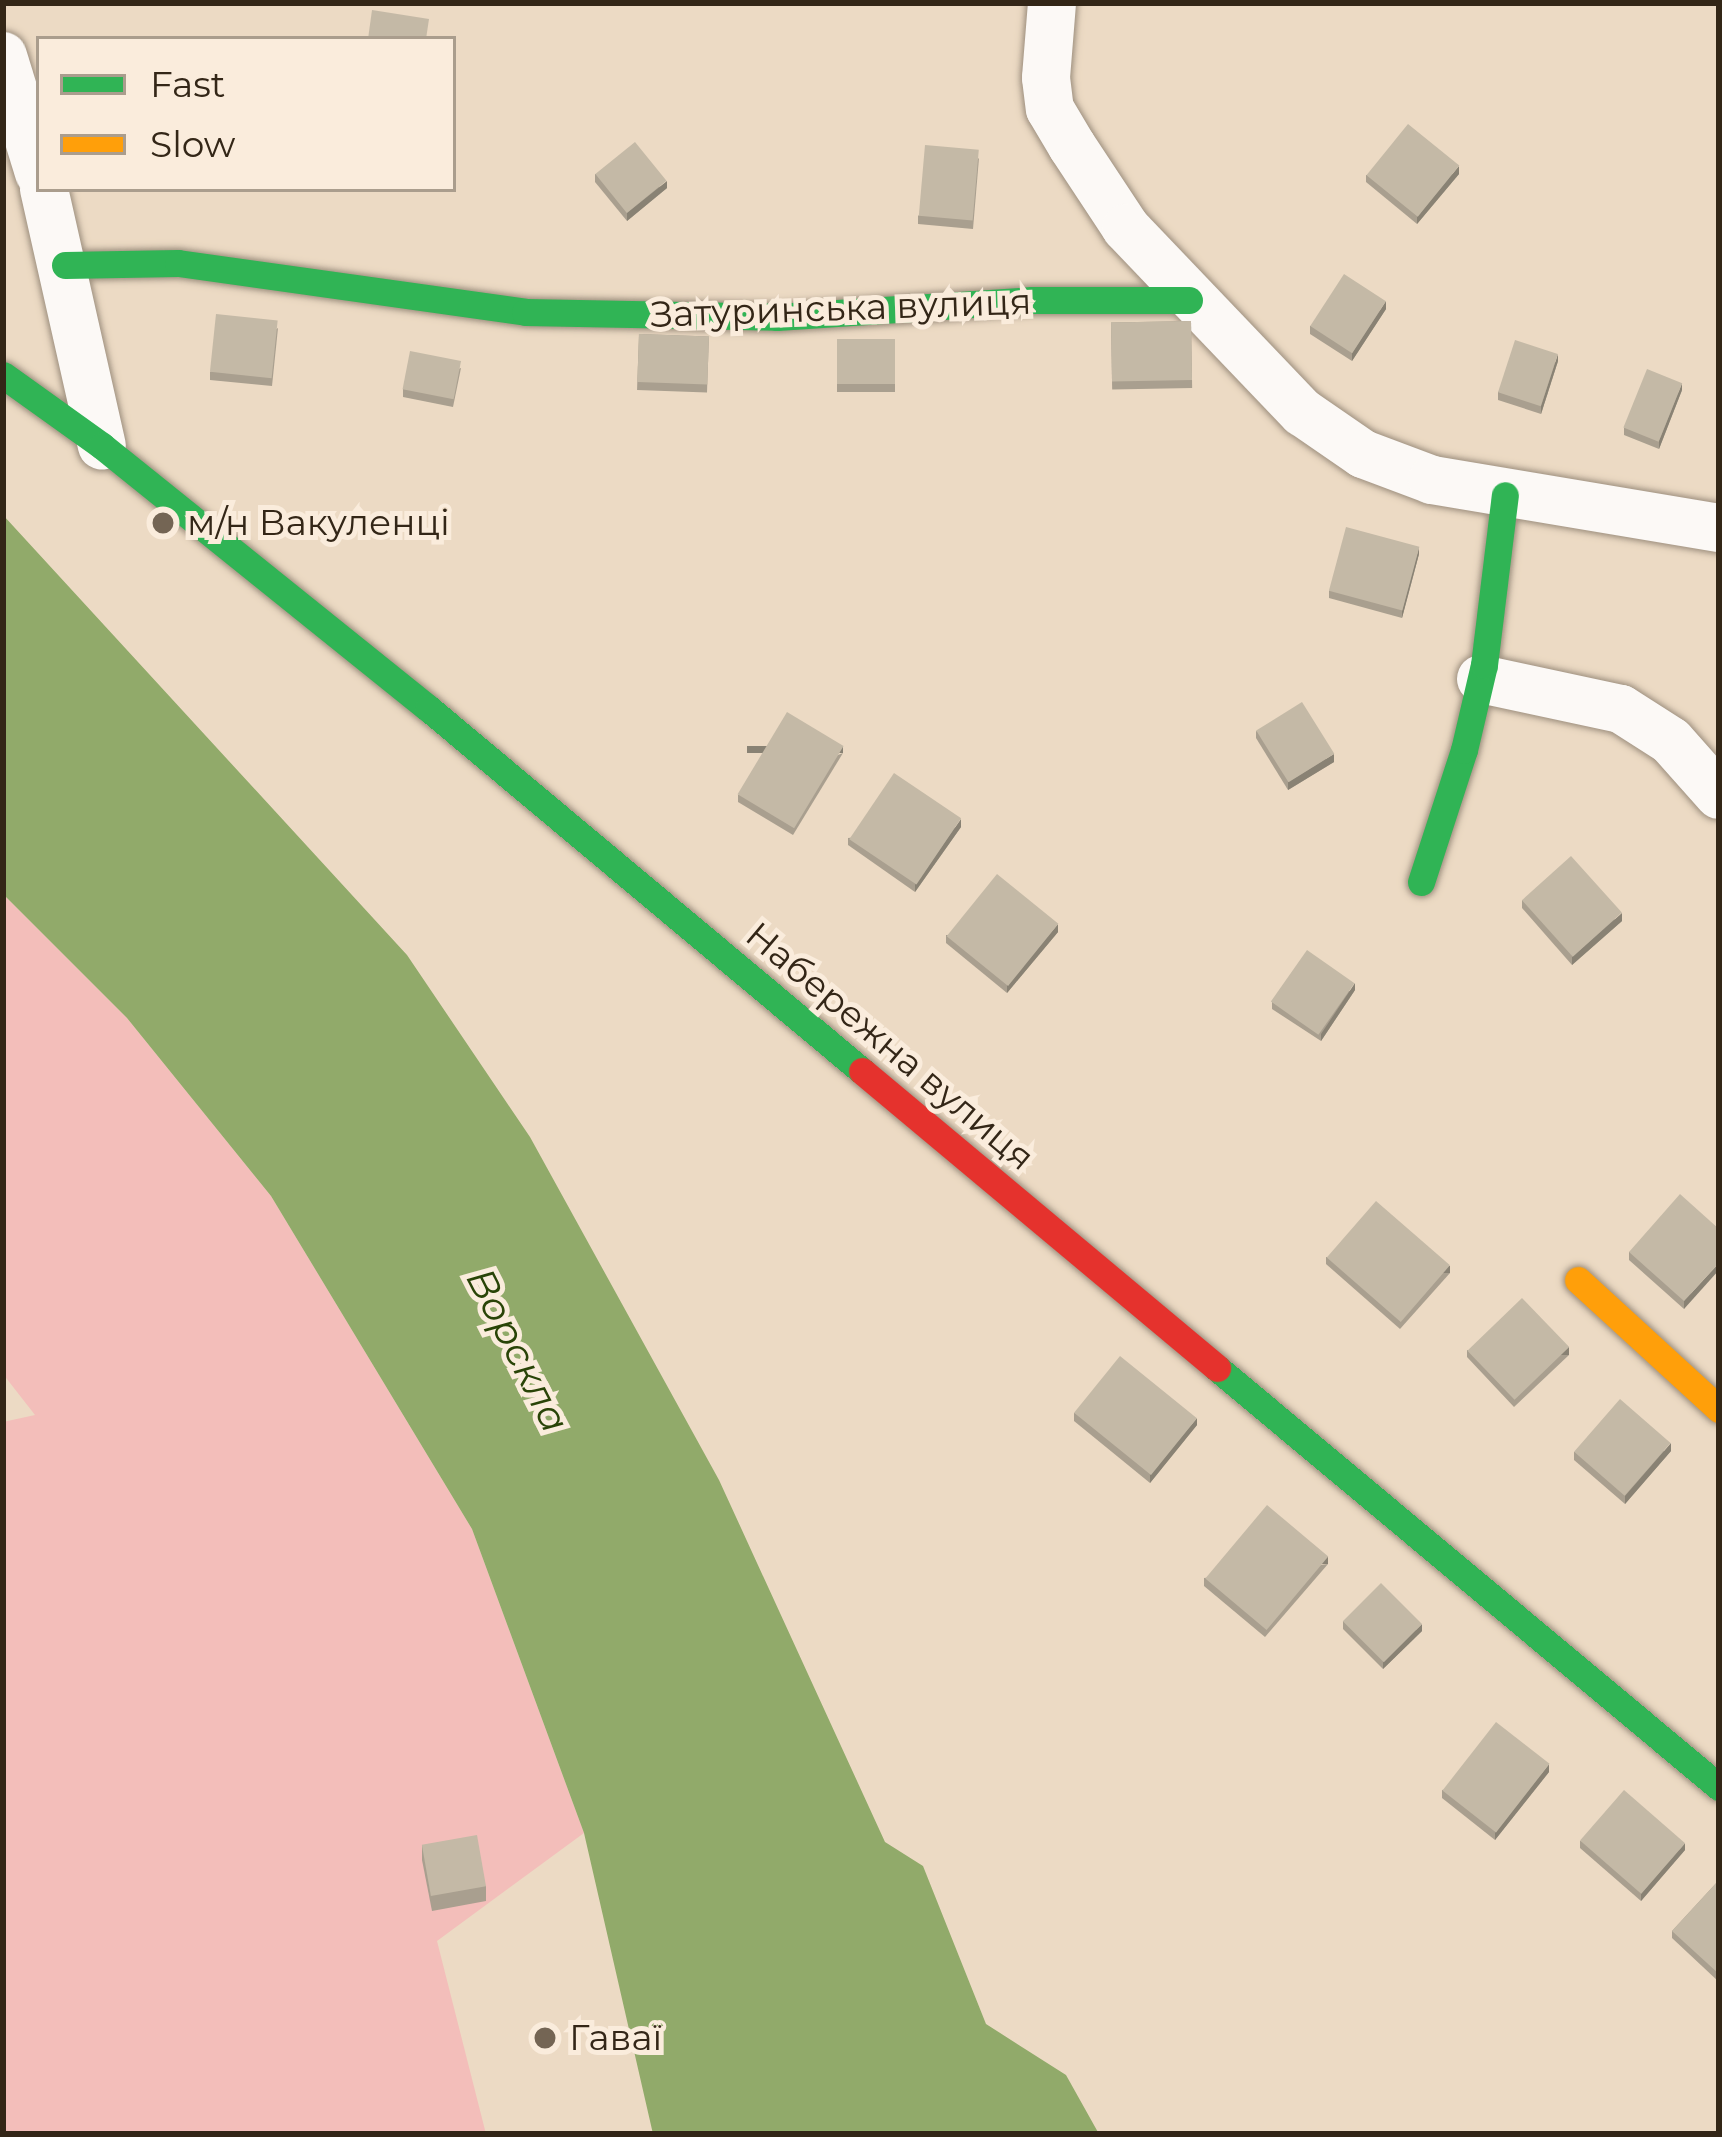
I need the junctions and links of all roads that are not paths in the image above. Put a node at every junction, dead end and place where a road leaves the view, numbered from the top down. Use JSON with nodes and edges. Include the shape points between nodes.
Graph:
{"nodes":[{"id":1,"x":1052,"y":3,"type":"edge"},
{"id":2,"x":3,"y":56,"type":"edge"},
{"id":3,"x":36,"y":163,"type":"edge"},
{"id":4,"x":45,"y":192,"type":"edge"},
{"id":5,"x":65,"y":266,"type":"junction"},
{"id":6,"x":1189,"y":300,"type":"junction"},
{"id":7,"x":3,"y":375,"type":"edge"},
{"id":8,"x":102,"y":446,"type":"junction"},
{"id":9,"x":1504,"y":495,"type":"junction"},
{"id":10,"x":1719,"y":528,"type":"edge"},
{"id":11,"x":1481,"y":679,"type":"junction"},
{"id":12,"x":1719,"y":795,"type":"edge"},
{"id":13,"x":1421,"y":882,"type":"dead end"},
{"id":14,"x":1578,"y":1280,"type":"dead end"},
{"id":15,"x":1719,"y":1409,"type":"edge"},
{"id":16,"x":1719,"y":1787,"type":"edge"}],
"edges":[{"from":1,"to":6,"type":"street","via":[[1050,109],[1126,228]]},
{"from":2,"to":3,"type":"street"},
{"from":4,"to":5,"type":"street"},
{"from":5,"to":6,"type":"street","name":"Затуринська вулиця","via":[[178,262],[525,312],[621,315],[777,317],[1033,300]]},
{"from":5,"to":8,"type":"street"},
{"from":6,"to":9,"type":"street","via":[[1302,412],[1363,454]]},
{"from":7,"to":8,"type":"street","name":"Набережна вулиця"},
{"from":8,"to":16,"type":"street","name":"Набережна вулиця","via":[[707,939]]},
{"from":9,"to":10,"type":"street"},
{"from":9,"to":11,"type":"street"},
{"from":11,"to":12,"type":"street","via":[[1621,709],[1671,741]]},
{"from":11,"to":13,"type":"street"},
{"from":14,"to":15,"type":"street"}]}
